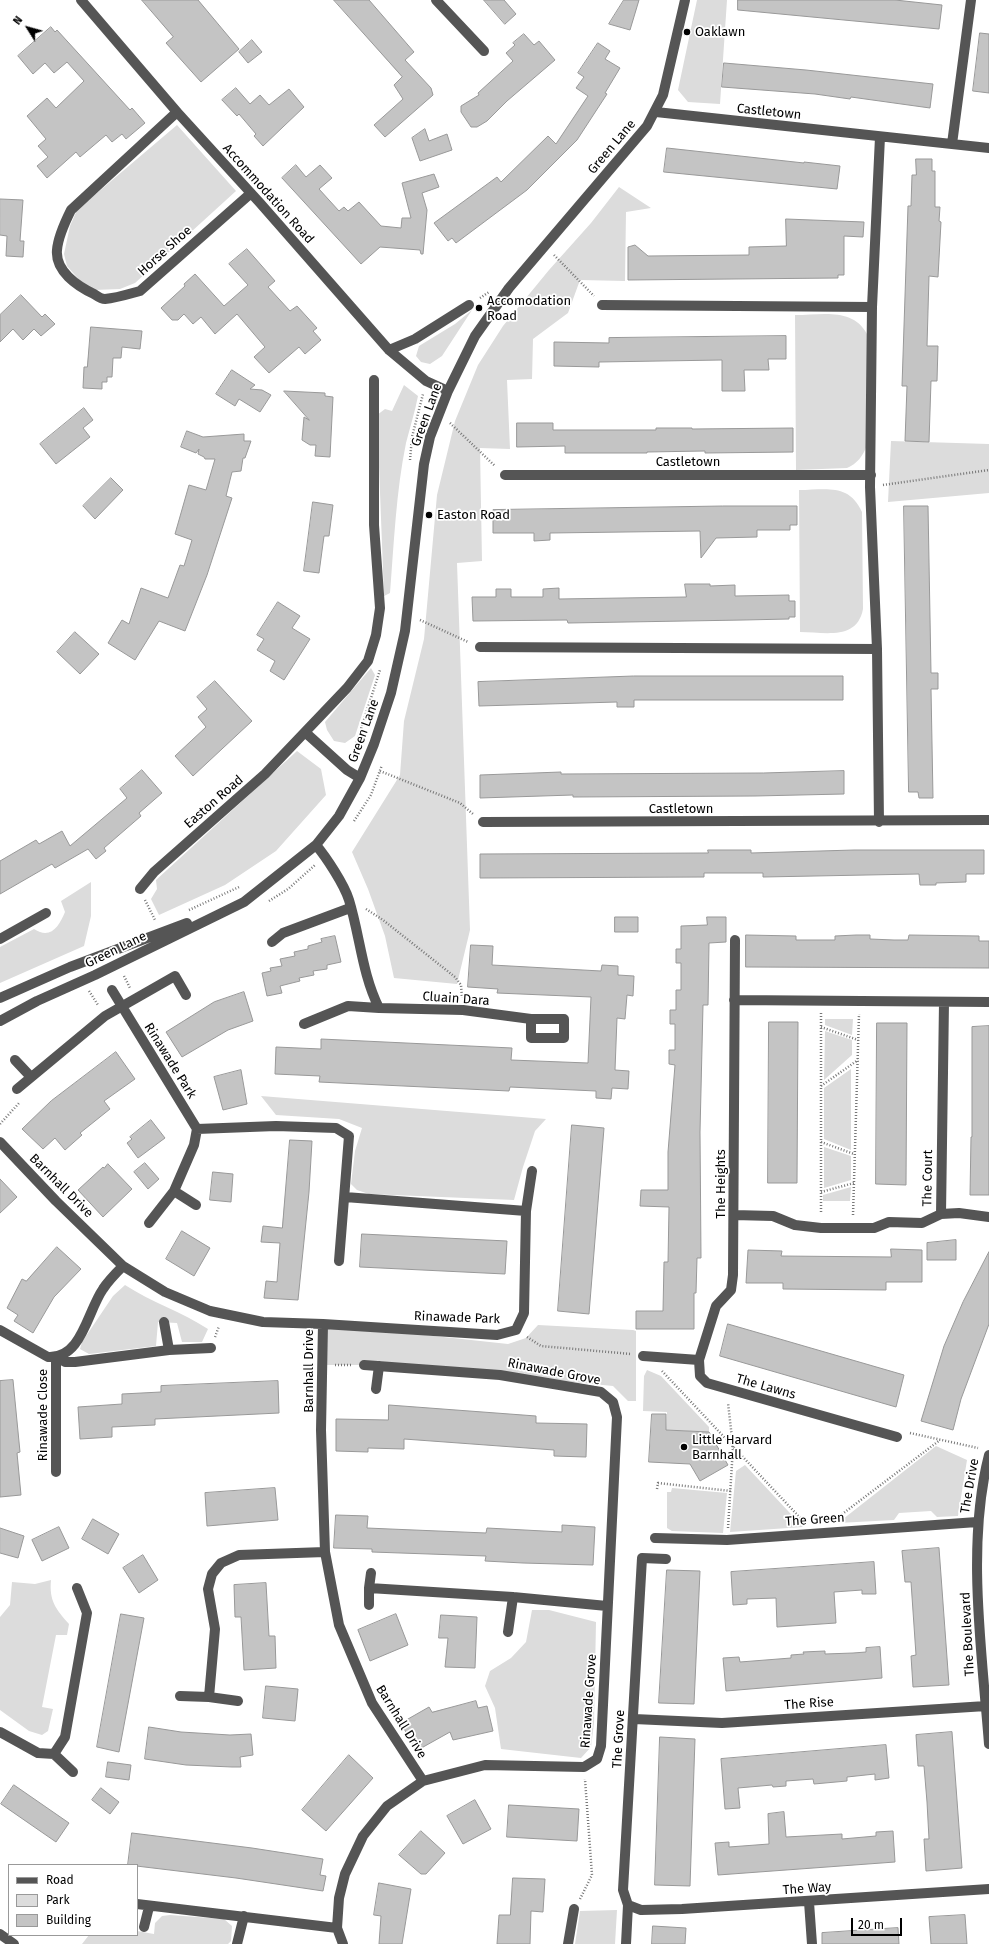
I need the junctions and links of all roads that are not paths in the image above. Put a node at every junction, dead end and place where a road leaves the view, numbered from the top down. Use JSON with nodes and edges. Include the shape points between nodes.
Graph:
{"nodes":[{"id":1,"x":80,"y":0,"type":"edge"},
{"id":2,"x":436,"y":0,"type":"edge"},
{"id":3,"x":685,"y":0,"type":"edge"},
{"id":4,"x":971,"y":0,"type":"edge"},
{"id":5,"x":484,"y":51,"type":"dead end"},
{"id":6,"x":177,"y":112,"type":"junction"},
{"id":7,"x":656,"y":112,"type":"junction"},
{"id":8,"x":880,"y":137,"type":"junction"},
{"id":9,"x":952,"y":144,"type":"junction"},
{"id":10,"x":989,"y":148,"type":"edge"},
{"id":11,"x":250,"y":194,"type":"junction"},
{"id":12,"x":469,"y":305,"type":"dead end"},
{"id":13,"x":602,"y":305,"type":"road end"},
{"id":14,"x":872,"y":307,"type":"junction"},
{"id":15,"x":389,"y":350,"type":"junction"},
{"id":16,"x":374,"y":380,"type":"dead end"},
{"id":17,"x":448,"y":391,"type":"junction"},
{"id":18,"x":871,"y":475,"type":"junction"},
{"id":19,"x":505,"y":476,"type":"road end"},
{"id":20,"x":480,"y":647,"type":"road end"},
{"id":21,"x":877,"y":649,"type":"junction"},
{"id":22,"x":306,"y":733,"type":"junction"},
{"id":23,"x":360,"y":778,"type":"junction"},
{"id":24,"x":989,"y":820,"type":"edge"},
{"id":25,"x":482,"y":822,"type":"road end"},
{"id":26,"x":879,"y":822,"type":"junction"},
{"id":27,"x":316,"y":845,"type":"junction"},
{"id":28,"x":140,"y":889,"type":"road end"},
{"id":29,"x":244,"y":902,"type":"junction"},
{"id":30,"x":349,"y":903,"type":"junction"},
{"id":31,"x":46,"y":914,"type":"dead end"},
{"id":32,"x":0,"y":939,"type":"edge"},
{"id":33,"x":735,"y":940,"type":"dead end"},
{"id":34,"x":272,"y":942,"type":"dead end"},
{"id":35,"x":112,"y":990,"type":"dead end"},
{"id":36,"x":186,"y":995,"type":"dead end"},
{"id":37,"x":0,"y":998,"type":"edge"},
{"id":38,"x":734,"y":1000,"type":"junction"},
{"id":39,"x":37,"y":1001,"type":"junction"},
{"id":40,"x":944,"y":1002,"type":"junction"},
{"id":41,"x":989,"y":1002,"type":"edge"},
{"id":42,"x":121,"y":1006,"type":"junction"},
{"id":43,"x":379,"y":1008,"type":"junction"},
{"id":44,"x":0,"y":1013,"type":"edge"},
{"id":45,"x":532,"y":1019,"type":"dead end"},
{"id":46,"x":0,"y":1020,"type":"edge"},
{"id":47,"x":304,"y":1024,"type":"dead end"},
{"id":48,"x":15,"y":1060,"type":"dead end"},
{"id":49,"x":31,"y":1077,"type":"junction"},
{"id":50,"x":17,"y":1089,"type":"road end"},
{"id":51,"x":197,"y":1129,"type":"junction"},
{"id":52,"x":0,"y":1142,"type":"edge"},
{"id":53,"x":532,"y":1171,"type":"dead end"},
{"id":54,"x":174,"y":1191,"type":"junction"},
{"id":55,"x":345,"y":1197,"type":"junction"},
{"id":56,"x":196,"y":1205,"type":"dead end"},
{"id":57,"x":526,"y":1211,"type":"junction"},
{"id":58,"x":941,"y":1214,"type":"junction"},
{"id":59,"x":734,"y":1216,"type":"junction"},
{"id":60,"x":989,"y":1217,"type":"edge"},
{"id":61,"x":149,"y":1224,"type":"dead end"},
{"id":62,"x":339,"y":1261,"type":"dead end"},
{"id":63,"x":123,"y":1266,"type":"junction"},
{"id":64,"x":164,"y":1322,"type":"dead end"},
{"id":65,"x":323,"y":1324,"type":"junction"},
{"id":66,"x":0,"y":1330,"type":"edge"},
{"id":67,"x":211,"y":1348,"type":"road end"},
{"id":68,"x":169,"y":1350,"type":"junction"},
{"id":69,"x":643,"y":1356,"type":"road end"},
{"id":70,"x":56,"y":1357,"type":"junction"},
{"id":71,"x":699,"y":1360,"type":"junction"},
{"id":72,"x":364,"y":1365,"type":"road end"},
{"id":73,"x":379,"y":1366,"type":"junction"},
{"id":74,"x":376,"y":1389,"type":"dead end"},
{"id":75,"x":897,"y":1437,"type":"road end"},
{"id":76,"x":986,"y":1452,"type":"edge"},
{"id":77,"x":56,"y":1472,"type":"dead end"},
{"id":78,"x":977,"y":1522,"type":"junction"},
{"id":79,"x":655,"y":1538,"type":"dead end"},
{"id":80,"x":325,"y":1552,"type":"junction"},
{"id":81,"x":666,"y":1559,"type":"dead end"},
{"id":82,"x":370,"y":1573,"type":"dead end"},
{"id":83,"x":77,"y":1588,"type":"dead end"},
{"id":84,"x":369,"y":1588,"type":"junction"},
{"id":85,"x":513,"y":1597,"type":"junction"},
{"id":86,"x":369,"y":1605,"type":"dead end"},
{"id":87,"x":607,"y":1606,"type":"junction"},
{"id":88,"x":508,"y":1632,"type":"dead end"},
{"id":89,"x":180,"y":1696,"type":"dead end"},
{"id":90,"x":210,"y":1697,"type":"junction"},
{"id":91,"x":238,"y":1701,"type":"dead end"},
{"id":92,"x":986,"y":1706,"type":"junction"},
{"id":93,"x":634,"y":1719,"type":"junction"},
{"id":94,"x":0,"y":1732,"type":"edge"},
{"id":95,"x":989,"y":1744,"type":"edge"},
{"id":96,"x":54,"y":1754,"type":"junction"},
{"id":97,"x":73,"y":1772,"type":"dead end"},
{"id":98,"x":423,"y":1781,"type":"junction"},
{"id":99,"x":989,"y":1889,"type":"edge"},
{"id":100,"x":809,"y":1902,"type":"junction"},
{"id":101,"x":138,"y":1904,"type":"edge"},
{"id":102,"x":628,"y":1905,"type":"junction"},
{"id":103,"x":149,"y":1907,"type":"junction"},
{"id":104,"x":574,"y":1909,"type":"road end"},
{"id":105,"x":244,"y":1916,"type":"junction"},
{"id":106,"x":144,"y":1927,"type":"dead end"},
{"id":107,"x":337,"y":1928,"type":"junction"},
{"id":108,"x":0,"y":1934,"type":"edge"},
{"id":109,"x":14,"y":1944,"type":"edge"},
{"id":110,"x":237,"y":1944,"type":"edge"},
{"id":111,"x":343,"y":1944,"type":"edge"},
{"id":112,"x":568,"y":1944,"type":"edge"},
{"id":113,"x":626,"y":1944,"type":"edge"},
{"id":114,"x":812,"y":1944,"type":"edge"}],
"edges":[{"from":1,"to":6,"type":"street","name":"Accommodation Road"},
{"from":2,"to":5,"type":"street"},
{"from":3,"to":7,"type":"street","name":"Green Lane","via":[[663,95]]},
{"from":4,"to":9,"type":"street"},
{"from":6,"to":11,"type":"street","name":"Accommodation Road"},
{"from":6,"to":11,"type":"street","name":"Horse Shoe","via":[[71,210],[63,226],[57,250],[58,261],[70,280],[103,299],[140,290]]},
{"from":7,"to":8,"type":"street","name":"Castletown"},
{"from":7,"to":17,"type":"street","name":"Green Lane","via":[[647,126],[509,288],[475,336]]},
{"from":8,"to":9,"type":"street","name":"Castletown"},
{"from":8,"to":14,"type":"street"},
{"from":9,"to":10,"type":"street","name":"Castletown"},
{"from":11,"to":15,"type":"street","name":"Accommodation Road"},
{"from":12,"to":15,"type":"street","via":[[415,339]]},
{"from":13,"to":14,"type":"street"},
{"from":14,"to":18,"type":"street"},
{"from":15,"to":17,"type":"street","name":"Accommodation Road","via":[[426,381]]},
{"from":16,"to":22,"type":"street","name":"Easton Road","via":[[374,525],[379,623],[368,661]]},
{"from":17,"to":23,"type":"street","name":"Green Lane","via":[[430,437],[424,464],[416,518],[414,565],[403,638],[391,693]]},
{"from":18,"to":19,"type":"street","name":"Castletown"},
{"from":18,"to":21,"type":"street"},
{"from":20,"to":21,"type":"street"},
{"from":21,"to":26,"type":"street"},
{"from":22,"to":23,"type":"street","via":[[347,770]]},
{"from":22,"to":28,"type":"street","name":"Easton Road","via":[[265,774],[154,872]]},
{"from":23,"to":27,"type":"street","name":"Green Lane","via":[[339,816]]},
{"from":24,"to":26,"type":"street","name":"Castletown"},
{"from":25,"to":26,"type":"street","name":"Castletown"},
{"from":27,"to":29,"type":"street","name":"Green Lane"},
{"from":27,"to":30,"type":"street","via":[[325,856]]},
{"from":29,"to":37,"type":"street","name":"Green Lane","via":[[70,967]]},
{"from":29,"to":39,"type":"street","name":"Green Lane"},
{"from":30,"to":34,"type":"street","via":[[283,933]]},
{"from":30,"to":43,"type":"street","via":[[369,989]]},
{"from":31,"to":32,"type":"street"},
{"from":33,"to":38,"type":"street","name":"The Heights"},
{"from":35,"to":42,"type":"street","name":"Rinawade Park"},
{"from":36,"to":42,"type":"street","via":[[175,976]]},
{"from":38,"to":40,"type":"street"},
{"from":38,"to":59,"type":"street","name":"The Heights"},
{"from":39,"to":44,"type":"street"},
{"from":39,"to":46,"type":"street","name":"Green Lane"},
{"from":40,"to":41,"type":"street"},
{"from":40,"to":58,"type":"street","name":"The Court"},
{"from":42,"to":49,"type":"street","via":[[105,1016]]},
{"from":42,"to":51,"type":"street","name":"Rinawade Park"},
{"from":43,"to":45,"type":"street","name":"Cluain Dara","via":[[466,1010]]},
{"from":43,"to":47,"type":"street","name":"Cluain Dara","via":[[348,1006]]},
{"from":48,"to":49,"type":"street"},
{"from":49,"to":50,"type":"street"},
{"from":51,"to":54,"type":"street","via":[[194,1145]]},
{"from":51,"to":55,"type":"street","via":[[276,1126],[336,1128],[349,1136]]},
{"from":52,"to":63,"type":"street","name":"Barnhall Drive"},
{"from":53,"to":57,"type":"street","name":"Rinawade Park"},
{"from":54,"to":56,"type":"street"},
{"from":54,"to":61,"type":"street"},
{"from":55,"to":57,"type":"street"},
{"from":55,"to":62,"type":"street"},
{"from":57,"to":65,"type":"street","name":"Rinawade Park","via":[[524,1312],[516,1330],[497,1335]]},
{"from":58,"to":59,"type":"street","name":"The Court","via":[[922,1223],[889,1222],[874,1228],[821,1228],[795,1225],[774,1216]]},
{"from":58,"to":60,"type":"street","via":[[959,1213]]},
{"from":59,"to":71,"type":"street","name":"The Heights","via":[[731,1290],[716,1306]]},
{"from":63,"to":65,"type":"street","name":"Barnhall Drive","via":[[165,1292],[210,1311],[263,1322]]},
{"from":63,"to":70,"type":"street","name":"Rinawade Close","via":[[102,1290],[75,1345],[67,1353]]},
{"from":64,"to":68,"type":"street"},
{"from":65,"to":80,"type":"street","name":"Barnhall Drive","via":[[321,1430]]},
{"from":66,"to":70,"type":"street","name":"Rinawade Close","via":[[41,1354]]},
{"from":67,"to":68,"type":"street"},
{"from":68,"to":70,"type":"street","via":[[75,1362],[65,1362]]},
{"from":69,"to":71,"type":"street"},
{"from":70,"to":77,"type":"street","name":"Rinawade Close"},
{"from":71,"to":75,"type":"street","name":"The Lawns","via":[[700,1376],[707,1383]]},
{"from":72,"to":73,"type":"street","name":"Rinawade Grove"},
{"from":73,"to":74,"type":"street"},
{"from":73,"to":87,"type":"street","name":"Rinawade Grove","via":[[500,1375],[601,1392],[613,1402],[617,1417]]},
{"from":76,"to":78,"type":"street","name":"The Drive"},
{"from":78,"to":79,"type":"street","name":"The Green","via":[[727,1540]]},
{"from":78,"to":92,"type":"street","name":"The Boulevard"},
{"from":80,"to":90,"type":"street","via":[[239,1554],[221,1563],[212,1574],[208,1589],[215,1629]]},
{"from":80,"to":98,"type":"street","name":"Barnhall Drive","via":[[339,1626],[372,1704]]},
{"from":81,"to":93,"type":"street","name":"The Grove","via":[[642,1558]]},
{"from":82,"to":84,"type":"street"},
{"from":83,"to":96,"type":"street","via":[[87,1613],[65,1737]]},
{"from":84,"to":85,"type":"street"},
{"from":84,"to":86,"type":"street"},
{"from":85,"to":87,"type":"street"},
{"from":85,"to":88,"type":"street"},
{"from":87,"to":98,"type":"street","name":"Rinawade Grove","via":[[601,1746],[597,1759],[584,1767],[485,1765]]},
{"from":89,"to":90,"type":"street"},
{"from":90,"to":91,"type":"street"},
{"from":92,"to":93,"type":"street","name":"The Rise","via":[[722,1723]]},
{"from":92,"to":95,"type":"street","name":"The Boulevard"},
{"from":93,"to":102,"type":"street","name":"The Grove","via":[[623,1890]]},
{"from":94,"to":96,"type":"street","via":[[38,1753]]},
{"from":96,"to":97,"type":"street"},
{"from":98,"to":107,"type":"street","via":[[387,1806],[356,1848],[345,1874]]},
{"from":99,"to":100,"type":"street","name":"The Way"},
{"from":100,"to":102,"type":"street","name":"The Way","via":[[641,1910]]},
{"from":100,"to":114,"type":"street"},
{"from":101,"to":103,"type":"street"},
{"from":102,"to":113,"type":"street","name":"The Grove"},
{"from":103,"to":105,"type":"street"},
{"from":103,"to":106,"type":"street"},
{"from":104,"to":112,"type":"street"},
{"from":105,"to":107,"type":"street"},
{"from":105,"to":110,"type":"street"},
{"from":107,"to":111,"type":"street"},
{"from":108,"to":109,"type":"street"}]}
